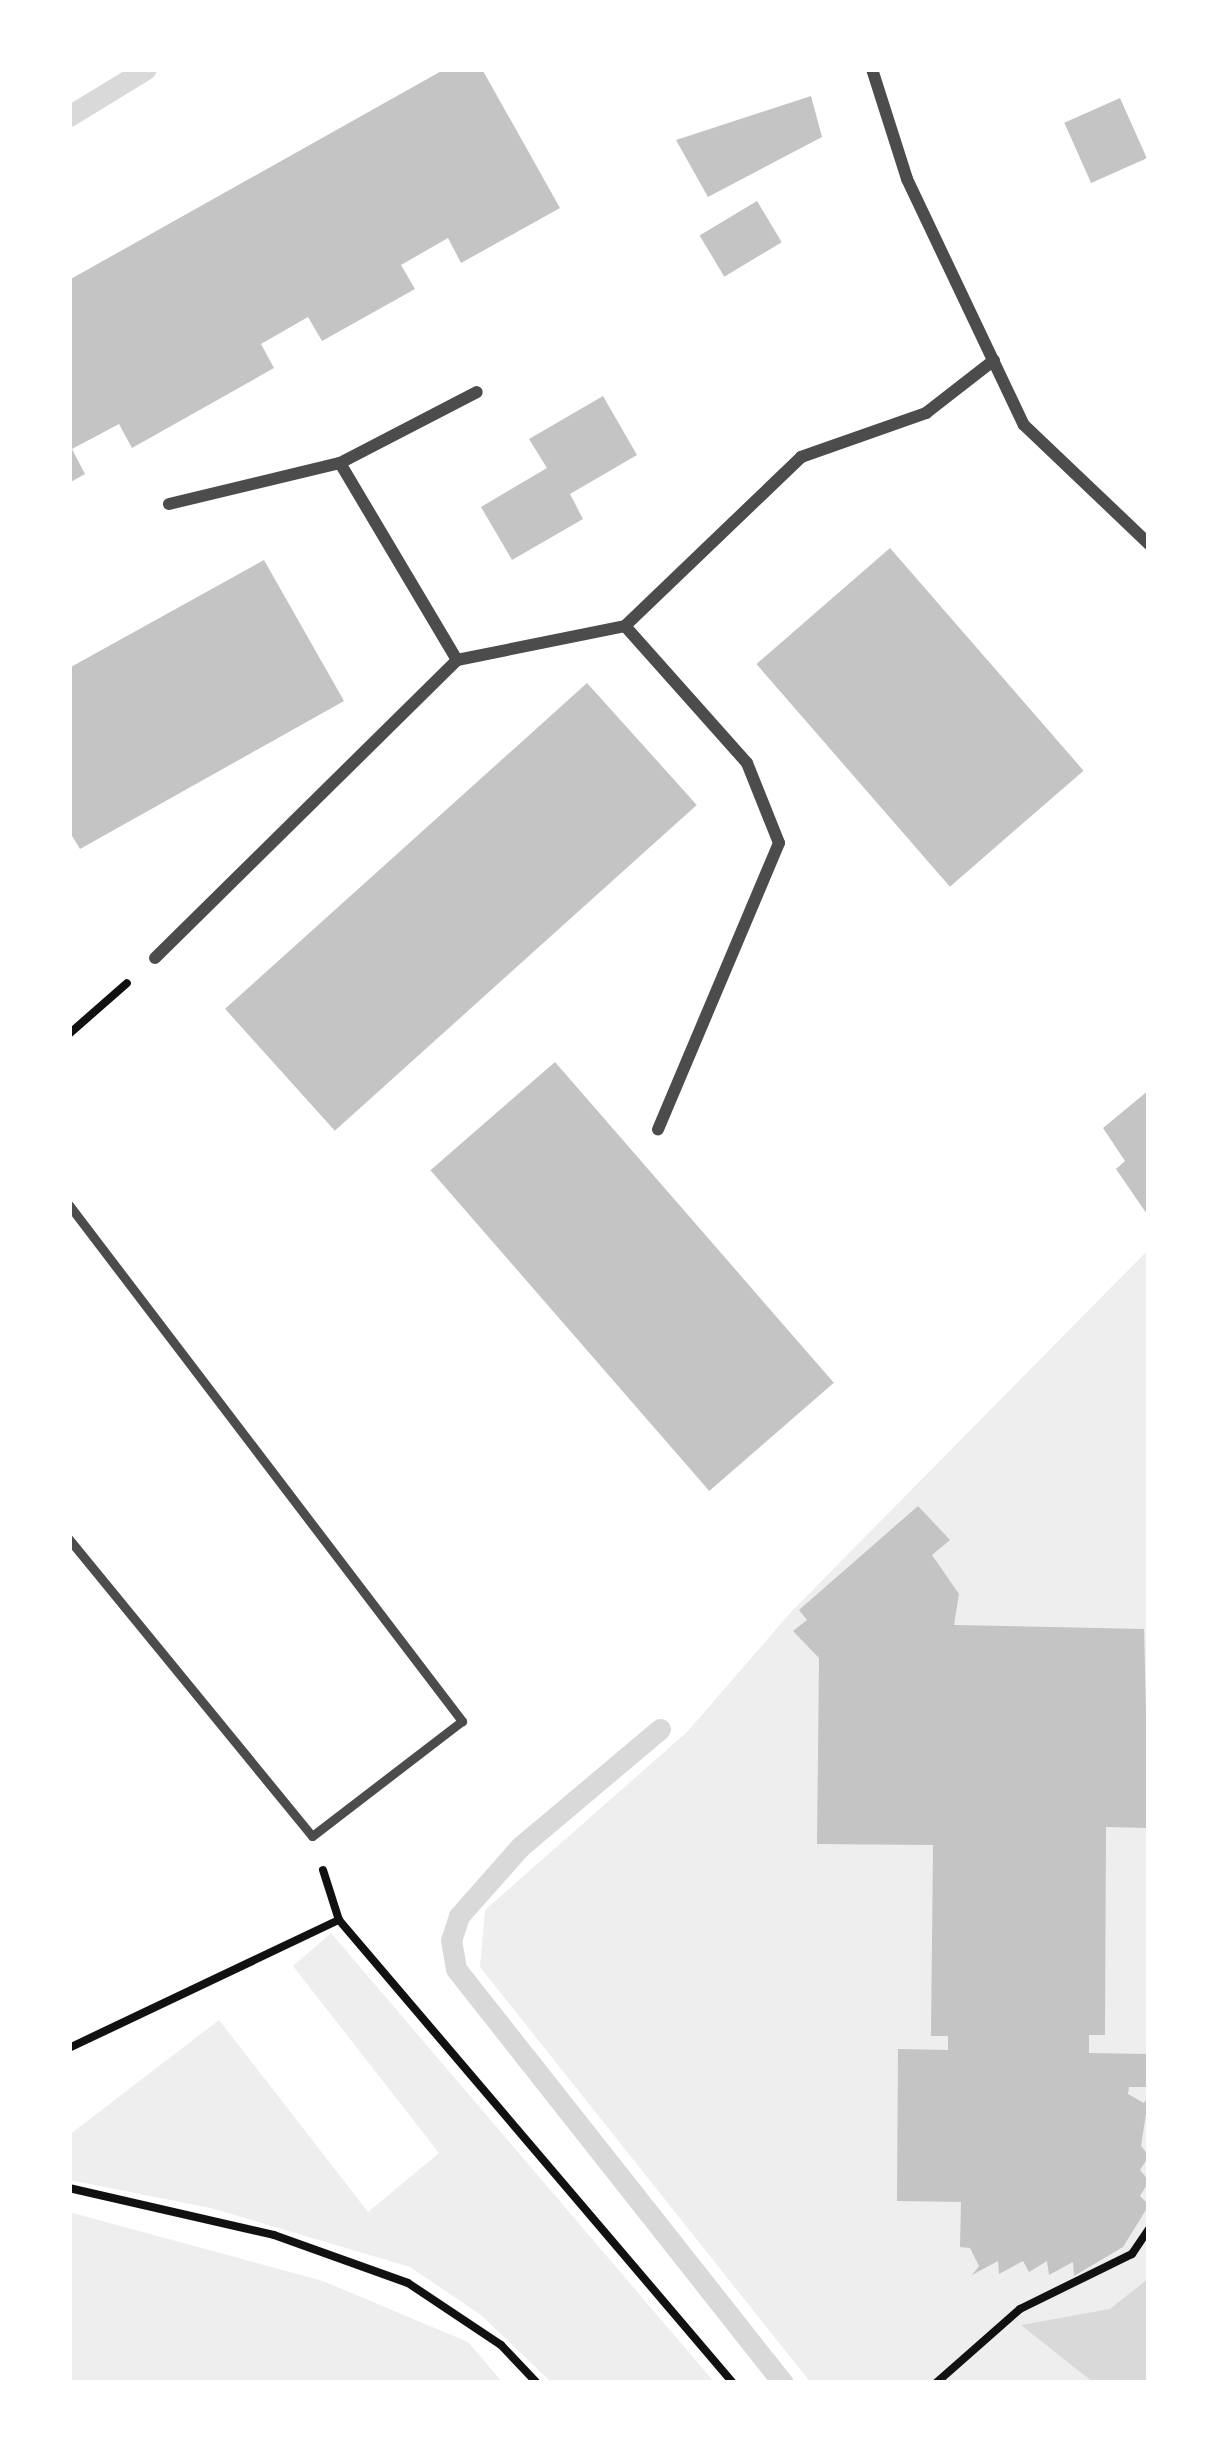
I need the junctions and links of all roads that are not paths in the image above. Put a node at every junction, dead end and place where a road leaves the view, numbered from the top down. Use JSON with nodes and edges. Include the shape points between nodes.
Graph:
{"nodes":[{"id":1,"x":872,"y":69,"type":"edge"},
{"id":2,"x":994,"y":360,"type":"junction"},
{"id":3,"x":477,"y":392,"type":"dead end"},
{"id":4,"x":340,"y":464,"type":"junction"},
{"id":5,"x":169,"y":504,"type":"dead end"},
{"id":6,"x":1149,"y":544,"type":"edge"},
{"id":7,"x":625,"y":626,"type":"junction"},
{"id":8,"x":457,"y":659,"type":"junction"},
{"id":9,"x":155,"y":958,"type":"road end"},
{"id":10,"x":658,"y":1130,"type":"dead end"},
{"id":11,"x":69,"y":1205,"type":"edge"},
{"id":12,"x":69,"y":1540,"type":"edge"}],
"edges":[{"from":1,"to":2,"type":"street","via":[[907,179]]},
{"from":2,"to":6,"type":"street","via":[[1024,425]]},
{"from":2,"to":7,"type":"street","via":[[926,413],[802,458]]},
{"from":3,"to":4,"type":"street"},
{"from":4,"to":5,"type":"street"},
{"from":4,"to":8,"type":"street"},
{"from":7,"to":8,"type":"street"},
{"from":7,"to":10,"type":"street","via":[[747,763],[778,843]]},
{"from":8,"to":9,"type":"street"},
{"from":11,"to":12,"type":"lane","via":[[462,1721],[312,1835]]}]}
